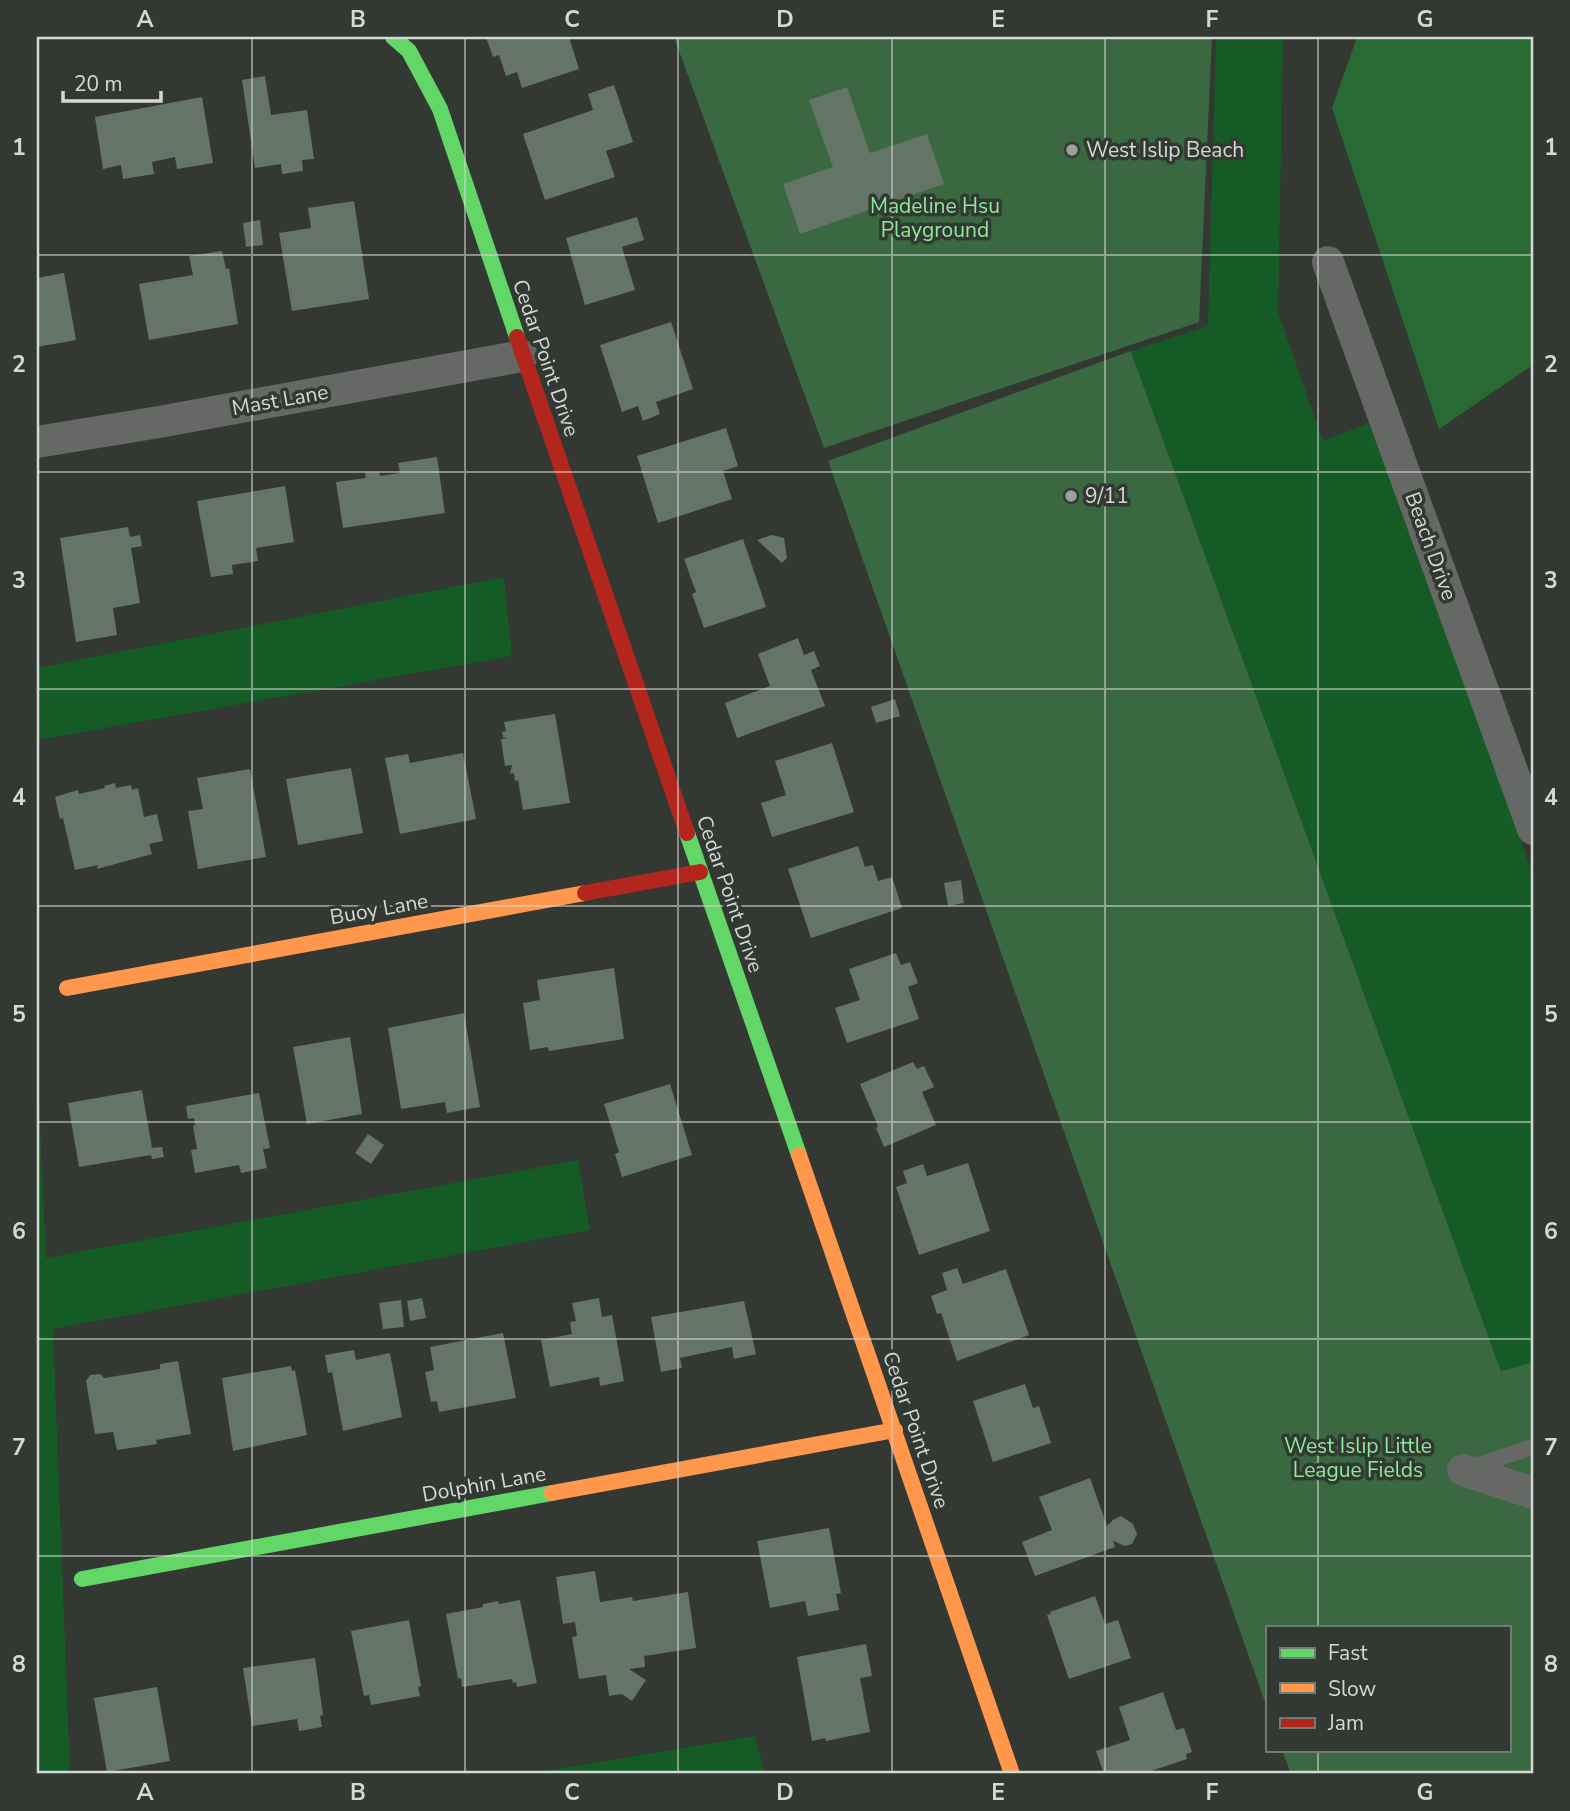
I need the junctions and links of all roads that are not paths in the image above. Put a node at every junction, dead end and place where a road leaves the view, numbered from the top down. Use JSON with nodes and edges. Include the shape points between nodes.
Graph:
{"nodes":[{"id":1,"x":393,"y":37,"type":"edge"},
{"id":2,"x":1328,"y":262,"type":"dead end"},
{"id":3,"x":522,"y":356,"type":"junction"},
{"id":4,"x":37,"y":442,"type":"edge"},
{"id":5,"x":1533,"y":829,"type":"edge"},
{"id":6,"x":699,"y":872,"type":"junction"},
{"id":7,"x":67,"y":988,"type":"dead end"},
{"id":8,"x":895,"y":1430,"type":"junction"},
{"id":9,"x":1533,"y":1447,"type":"edge"},
{"id":10,"x":1463,"y":1470,"type":"joint"},
{"id":11,"x":1533,"y":1493,"type":"edge"},
{"id":12,"x":82,"y":1579,"type":"dead end"},
{"id":13,"x":1012,"y":1774,"type":"edge"}],
"edges":[{"from":1,"to":3,"type":"street","name":"Cedar Point Drive","via":[[409,51],[440,109]]},
{"from":2,"to":5,"type":"street","name":"Beach Drive"},
{"from":3,"to":4,"type":"street","name":"Mast Lane"},
{"from":3,"to":6,"type":"street","name":"Cedar Point Drive"},
{"from":6,"to":7,"type":"street","name":"Buoy Lane"},
{"from":6,"to":8,"type":"street","name":"Cedar Point Drive"},
{"from":8,"to":12,"type":"street","name":"Dolphin Lane"},
{"from":8,"to":13,"type":"street","name":"Cedar Point Drive"},
{"from":9,"to":10,"type":"lane"},
{"from":10,"to":11,"type":"street"}]}
